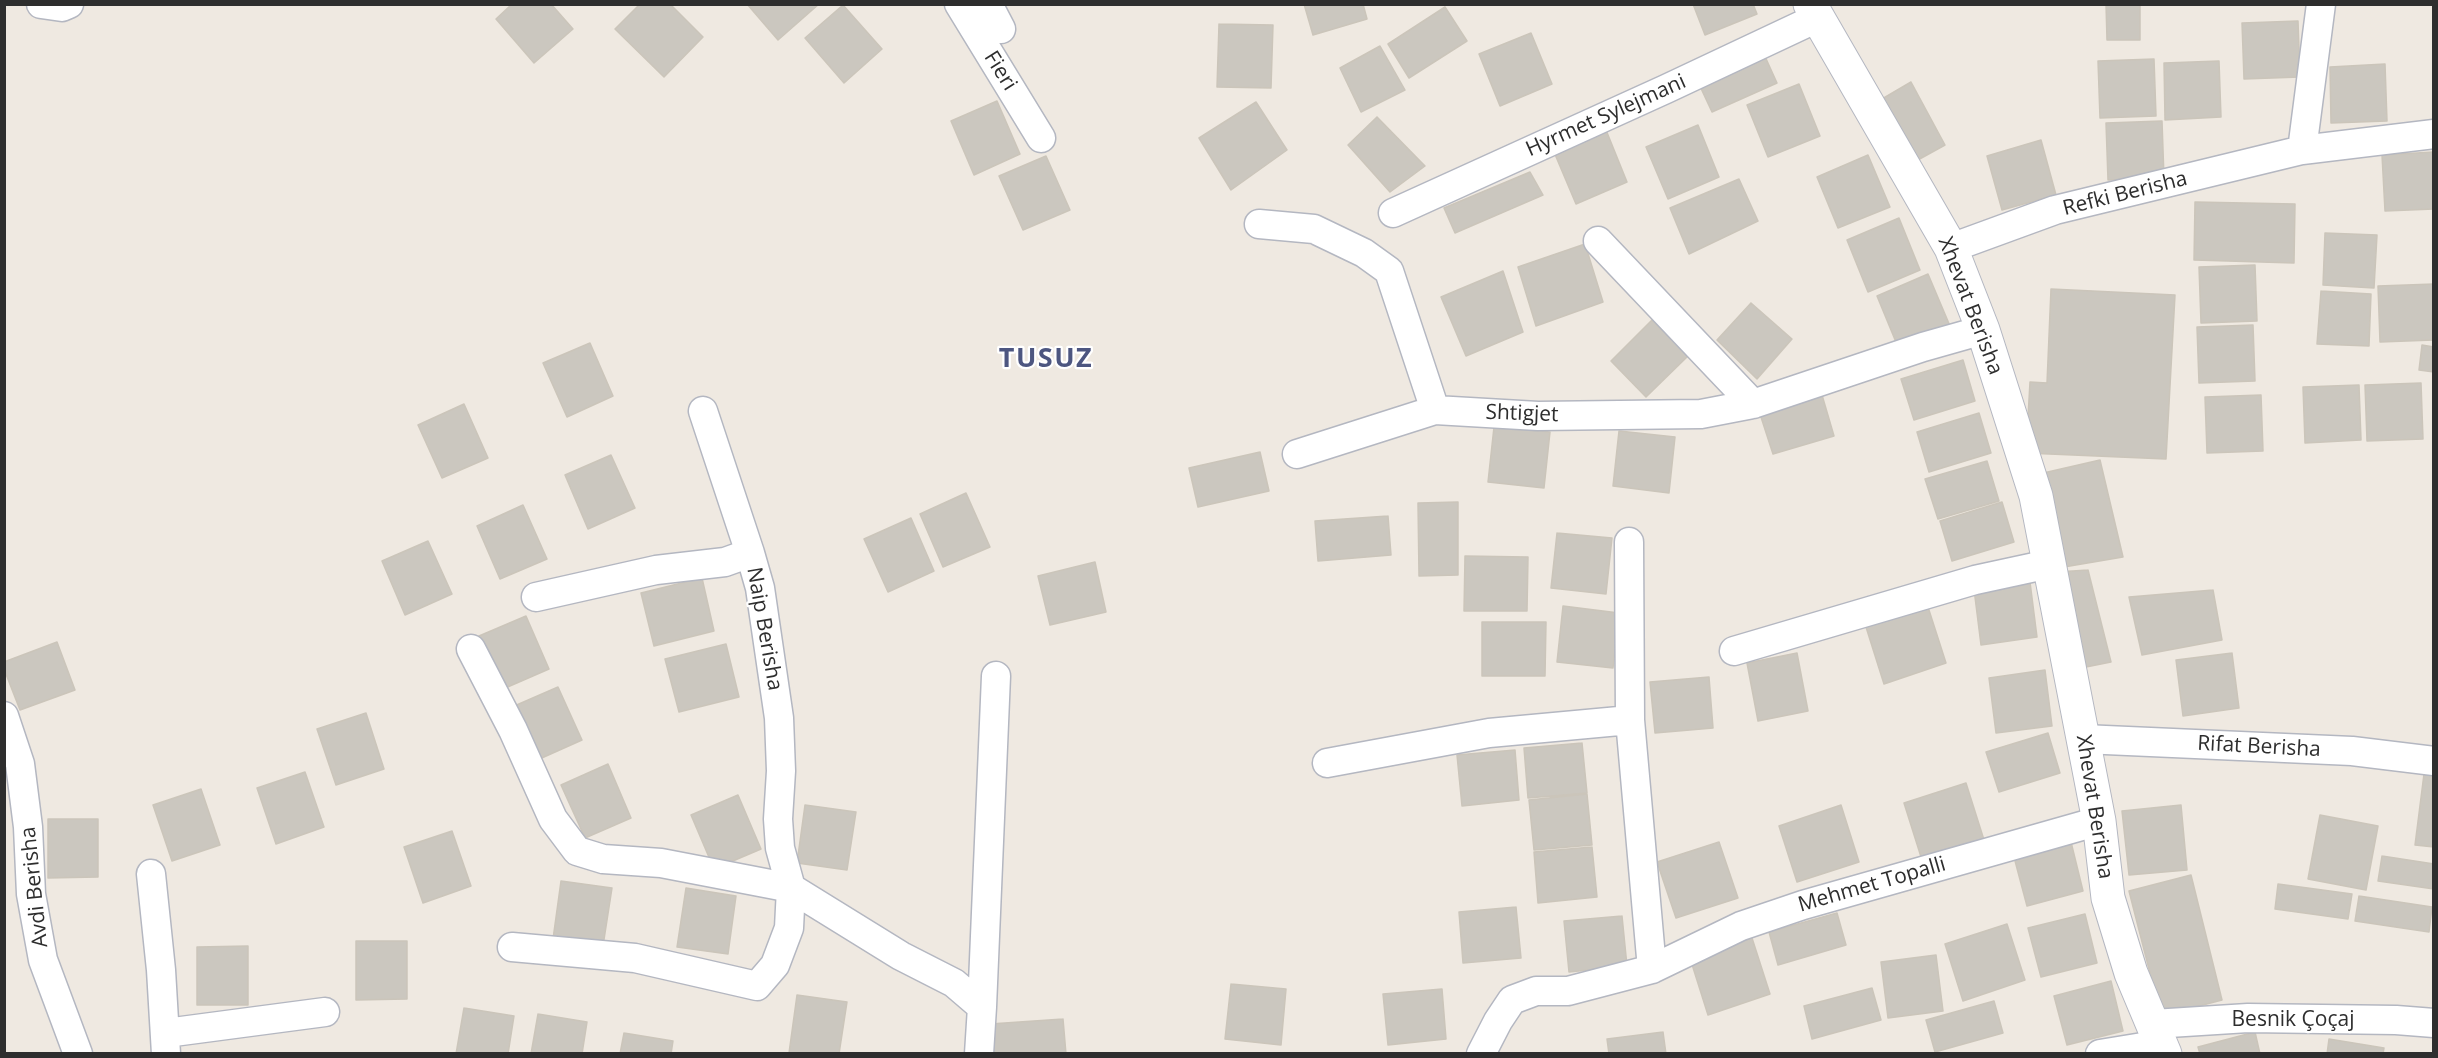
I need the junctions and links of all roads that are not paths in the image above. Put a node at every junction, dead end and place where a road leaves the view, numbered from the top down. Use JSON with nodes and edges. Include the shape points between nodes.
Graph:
{"nodes":[{"id":1,"x":41,"y":4,"type":"edge"},
{"id":2,"x":69,"y":4,"type":"edge"},
{"id":3,"x":959,"y":4,"type":"edge"},
{"id":4,"x":988,"y":4,"type":"edge"},
{"id":5,"x":2321,"y":4,"type":"edge"},
{"id":6,"x":1814,"y":11,"type":"edge"},
{"id":7,"x":1001,"y":29,"type":"dead end"},
{"id":8,"x":2433,"y":134,"type":"edge"},
{"id":9,"x":1041,"y":138,"type":"dead end"},
{"id":10,"x":2302,"y":150,"type":"junction"},
{"id":11,"x":1393,"y":213,"type":"dead end"},
{"id":12,"x":1259,"y":224,"type":"dead end"},
{"id":13,"x":1598,"y":242,"type":"dead end"},
{"id":14,"x":1951,"y":248,"type":"junction"},
{"id":15,"x":1983,"y":330,"type":"junction"},
{"id":16,"x":1754,"y":404,"type":"junction"},
{"id":17,"x":1435,"y":410,"type":"junction"},
{"id":18,"x":703,"y":411,"type":"dead end"},
{"id":19,"x":1297,"y":454,"type":"dead end"},
{"id":20,"x":1629,"y":542,"type":"dead end"},
{"id":21,"x":750,"y":553,"type":"junction"},
{"id":22,"x":2049,"y":564,"type":"junction"},
{"id":23,"x":536,"y":597,"type":"dead end"},
{"id":24,"x":471,"y":649,"type":"dead end"},
{"id":25,"x":1734,"y":651,"type":"dead end"},
{"id":26,"x":996,"y":676,"type":"dead end"},
{"id":27,"x":4,"y":716,"type":"edge"},
{"id":28,"x":1630,"y":720,"type":"junction"},
{"id":29,"x":2083,"y":739,"type":"junction"},
{"id":30,"x":2433,"y":761,"type":"edge"},
{"id":31,"x":1327,"y":763,"type":"dead end"},
{"id":32,"x":2099,"y":821,"type":"junction"},
{"id":33,"x":151,"y":874,"type":"dead end"},
{"id":34,"x":791,"y":888,"type":"junction"},
{"id":35,"x":512,"y":947,"type":"dead end"},
{"id":36,"x":1652,"y":969,"type":"junction"},
{"id":37,"x":982,"y":1007,"type":"junction"},
{"id":38,"x":325,"y":1012,"type":"dead end"},
{"id":39,"x":2433,"y":1023,"type":"edge"},
{"id":40,"x":2160,"y":1041,"type":"edge"},
{"id":41,"x":166,"y":1043,"type":"edge"},
{"id":42,"x":78,"y":1053,"type":"edge"},
{"id":43,"x":979,"y":1053,"type":"edge"},
{"id":44,"x":1481,"y":1053,"type":"edge"},
{"id":45,"x":2100,"y":1053,"type":"edge"}],
"edges":[{"from":1,"to":2,"type":"street"},
{"from":3,"to":9,"type":"street","name":"Fieri"},
{"from":4,"to":7,"type":"street","name":"Fieri"},
{"from":5,"to":10,"type":"street"},
{"from":6,"to":11,"type":"street","name":"Hyrmet Sylejmani","via":[[1666,89]]},
{"from":6,"to":14,"type":"street","name":"Xhevat Berisha"},
{"from":8,"to":10,"type":"street","name":"Refki Berisha"},
{"from":10,"to":14,"type":"street","name":"Refki Berisha","via":[[2055,210]]},
{"from":12,"to":17,"type":"street","via":[[1314,229],[1364,253],[1389,271]]},
{"from":13,"to":16,"type":"street"},
{"from":14,"to":15,"type":"street","name":"Xhevat Berisha"},
{"from":15,"to":16,"type":"street","name":"Shtigjet"},
{"from":15,"to":22,"type":"street","name":"Xhevat Berisha","via":[[2036,496]]},
{"from":16,"to":17,"type":"street","name":"Shtigjet","via":[[1701,414],[1538,416]]},
{"from":17,"to":19,"type":"street","name":"Shtigjet"},
{"from":18,"to":21,"type":"street"},
{"from":20,"to":28,"type":"street"},
{"from":21,"to":23,"type":"street","name":"Naip Berisha","via":[[725,562],[656,570]]},
{"from":21,"to":34,"type":"street","name":"Naip Berisha","via":[[760,588],[779,718],[780,838]]},
{"from":22,"to":25,"type":"street","via":[[1975,580]]},
{"from":22,"to":29,"type":"street","name":"Xhevat Berisha"},
{"from":24,"to":34,"type":"street","via":[[553,819],[577,851],[603,859],[661,863]]},
{"from":26,"to":37,"type":"street"},
{"from":27,"to":42,"type":"street","name":"Avdi Berisha","via":[[20,764],[31,894],[43,960]]},
{"from":28,"to":31,"type":"street","via":[[1489,733]]},
{"from":28,"to":36,"type":"street"},
{"from":29,"to":30,"type":"street","name":"Rifat Berisha","via":[[2352,751]]},
{"from":29,"to":32,"type":"street","name":"Xhevat Berisha"},
{"from":32,"to":36,"type":"street","name":"Mehmet Topalli","via":[[1803,905],[1742,926]]},
{"from":32,"to":40,"type":"street","name":"Xhevat Berisha","via":[[2108,898],[2131,973]]},
{"from":33,"to":41,"type":"street"},
{"from":34,"to":35,"type":"street","name":"Naip Berisha","via":[[789,928],[775,965],[757,986],[635,958]]},
{"from":34,"to":37,"type":"street","via":[[901,956],[954,983]]},
{"from":36,"to":44,"type":"street","name":"Mehmet Topalli","via":[[1568,991],[1536,991],[1512,1000]]},
{"from":37,"to":43,"type":"street"},
{"from":38,"to":41,"type":"street"},
{"from":39,"to":40,"type":"street","name":"Besnik Çoçaj","via":[[2248,1018]]},
{"from":40,"to":45,"type":"street"}]}
